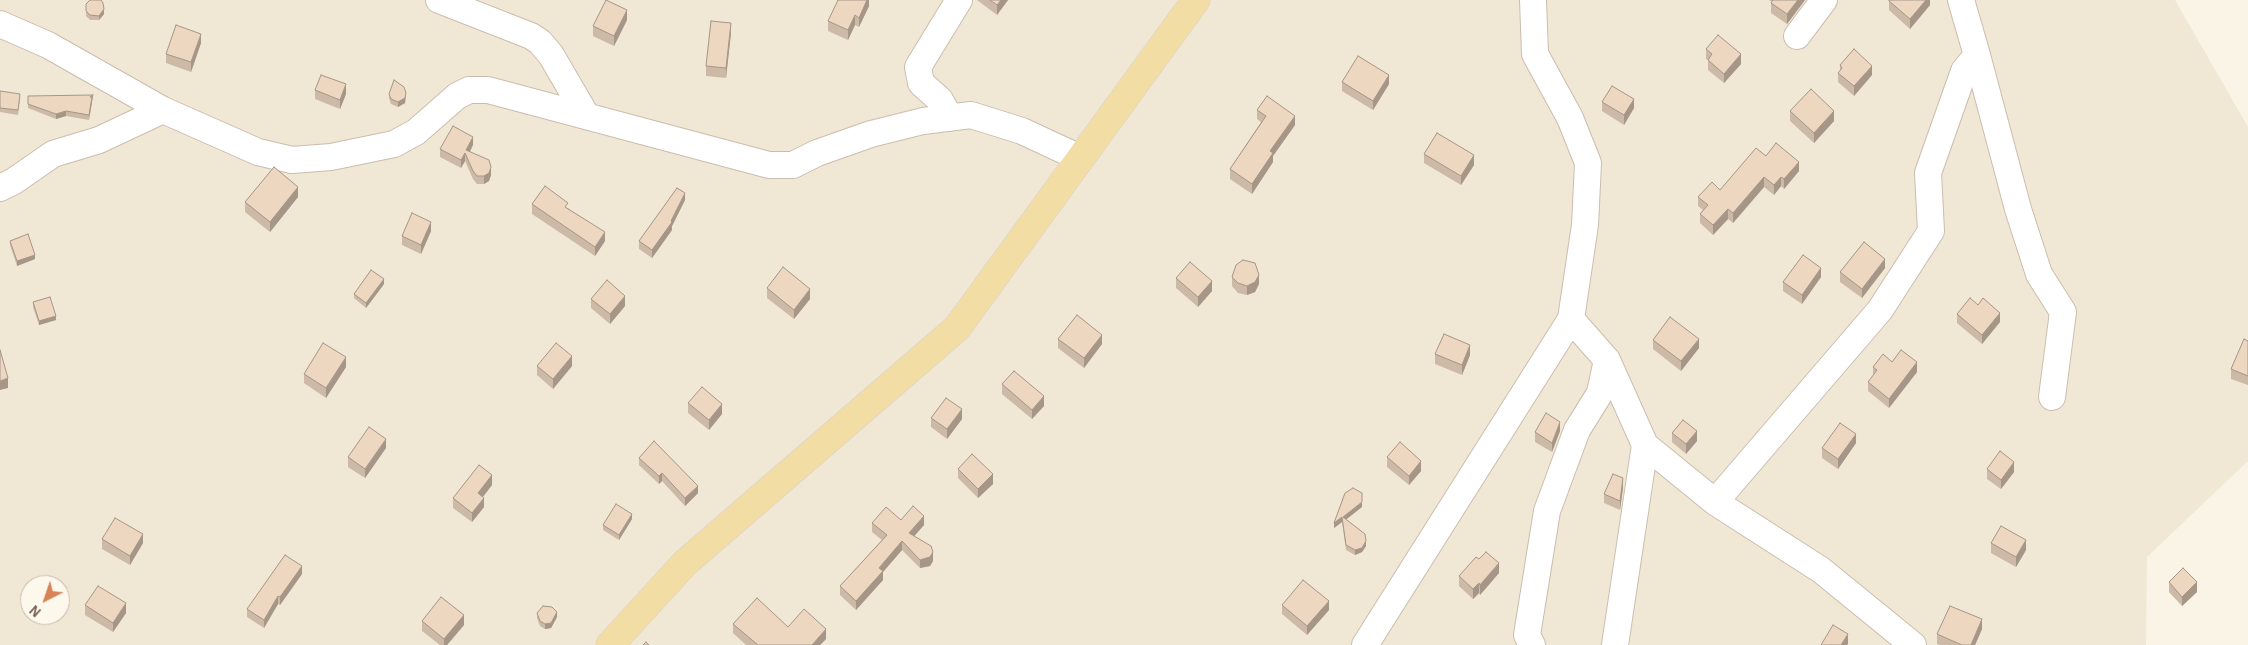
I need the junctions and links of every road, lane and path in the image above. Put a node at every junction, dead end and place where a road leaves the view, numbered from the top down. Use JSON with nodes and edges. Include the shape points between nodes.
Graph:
{"nodes":[{"id":1,"x":439,"y":0,"type":"edge"},
{"id":2,"x":959,"y":0,"type":"edge"},
{"id":3,"x":1196,"y":0,"type":"edge"},
{"id":4,"x":1534,"y":0,"type":"edge"},
{"id":5,"x":1824,"y":0,"type":"edge"},
{"id":6,"x":1961,"y":0,"type":"edge"},
{"id":7,"x":0,"y":24,"type":"edge"},
{"id":8,"x":1797,"y":36,"type":"dead end"},
{"id":9,"x":1977,"y":55,"type":"junction"},
{"id":10,"x":163,"y":110,"type":"junction"},
{"id":11,"x":586,"y":116,"type":"junction"},
{"id":12,"x":950,"y":118,"type":"junction"},
{"id":13,"x":1080,"y":158,"type":"junction"},
{"id":14,"x":0,"y":188,"type":"edge"},
{"id":15,"x":1571,"y":319,"type":"junction"},
{"id":16,"x":1607,"y":360,"type":"junction"},
{"id":17,"x":2052,"y":397,"type":"dead end"},
{"id":18,"x":1645,"y":445,"type":"junction"},
{"id":19,"x":1715,"y":502,"type":"junction"},
{"id":20,"x":610,"y":645,"type":"edge"},
{"id":21,"x":1365,"y":645,"type":"edge"},
{"id":22,"x":1532,"y":645,"type":"edge"},
{"id":23,"x":1615,"y":645,"type":"edge"},
{"id":24,"x":1913,"y":645,"type":"edge"}],
"edges":[{"from":1,"to":11,"type":"street","via":[[540,42],[552,55]]},
{"from":2,"to":12,"type":"street","via":[[918,66],[921,83],[940,100]]},
{"from":3,"to":13,"type":"main road"},
{"from":4,"to":15,"type":"street","via":[[1535,54],[1570,118],[1588,163],[1585,225]]},
{"from":5,"to":8,"type":"street"},
{"from":6,"to":9,"type":"street"},
{"from":7,"to":10,"type":"street","via":[[48,45]]},
{"from":9,"to":17,"type":"street","via":[[2039,274],[2063,312]]},
{"from":9,"to":19,"type":"street","via":[[1964,71],[1928,173],[1931,231],[1880,310]]},
{"from":10,"to":11,"type":"street","via":[[258,152],[292,160],[331,158],[394,144],[416,132],[457,96],[469,90],[488,90]]},
{"from":10,"to":14,"type":"street","via":[[99,140],[53,154]]},
{"from":11,"to":12,"type":"street","via":[[769,165],[793,165],[871,134]]},
{"from":12,"to":13,"type":"street","via":[[971,115],[1022,132]]},
{"from":13,"to":20,"type":"main road","via":[[957,328],[685,563]]},
{"from":15,"to":16,"type":"street"},
{"from":15,"to":21,"type":"street"},
{"from":16,"to":18,"type":"street"},
{"from":16,"to":22,"type":"street","via":[[1600,392],[1577,430],[1547,511],[1527,635]]},
{"from":18,"to":19,"type":"street"},
{"from":18,"to":23,"type":"street"},
{"from":19,"to":24,"type":"street","via":[[1821,570]]}]}
